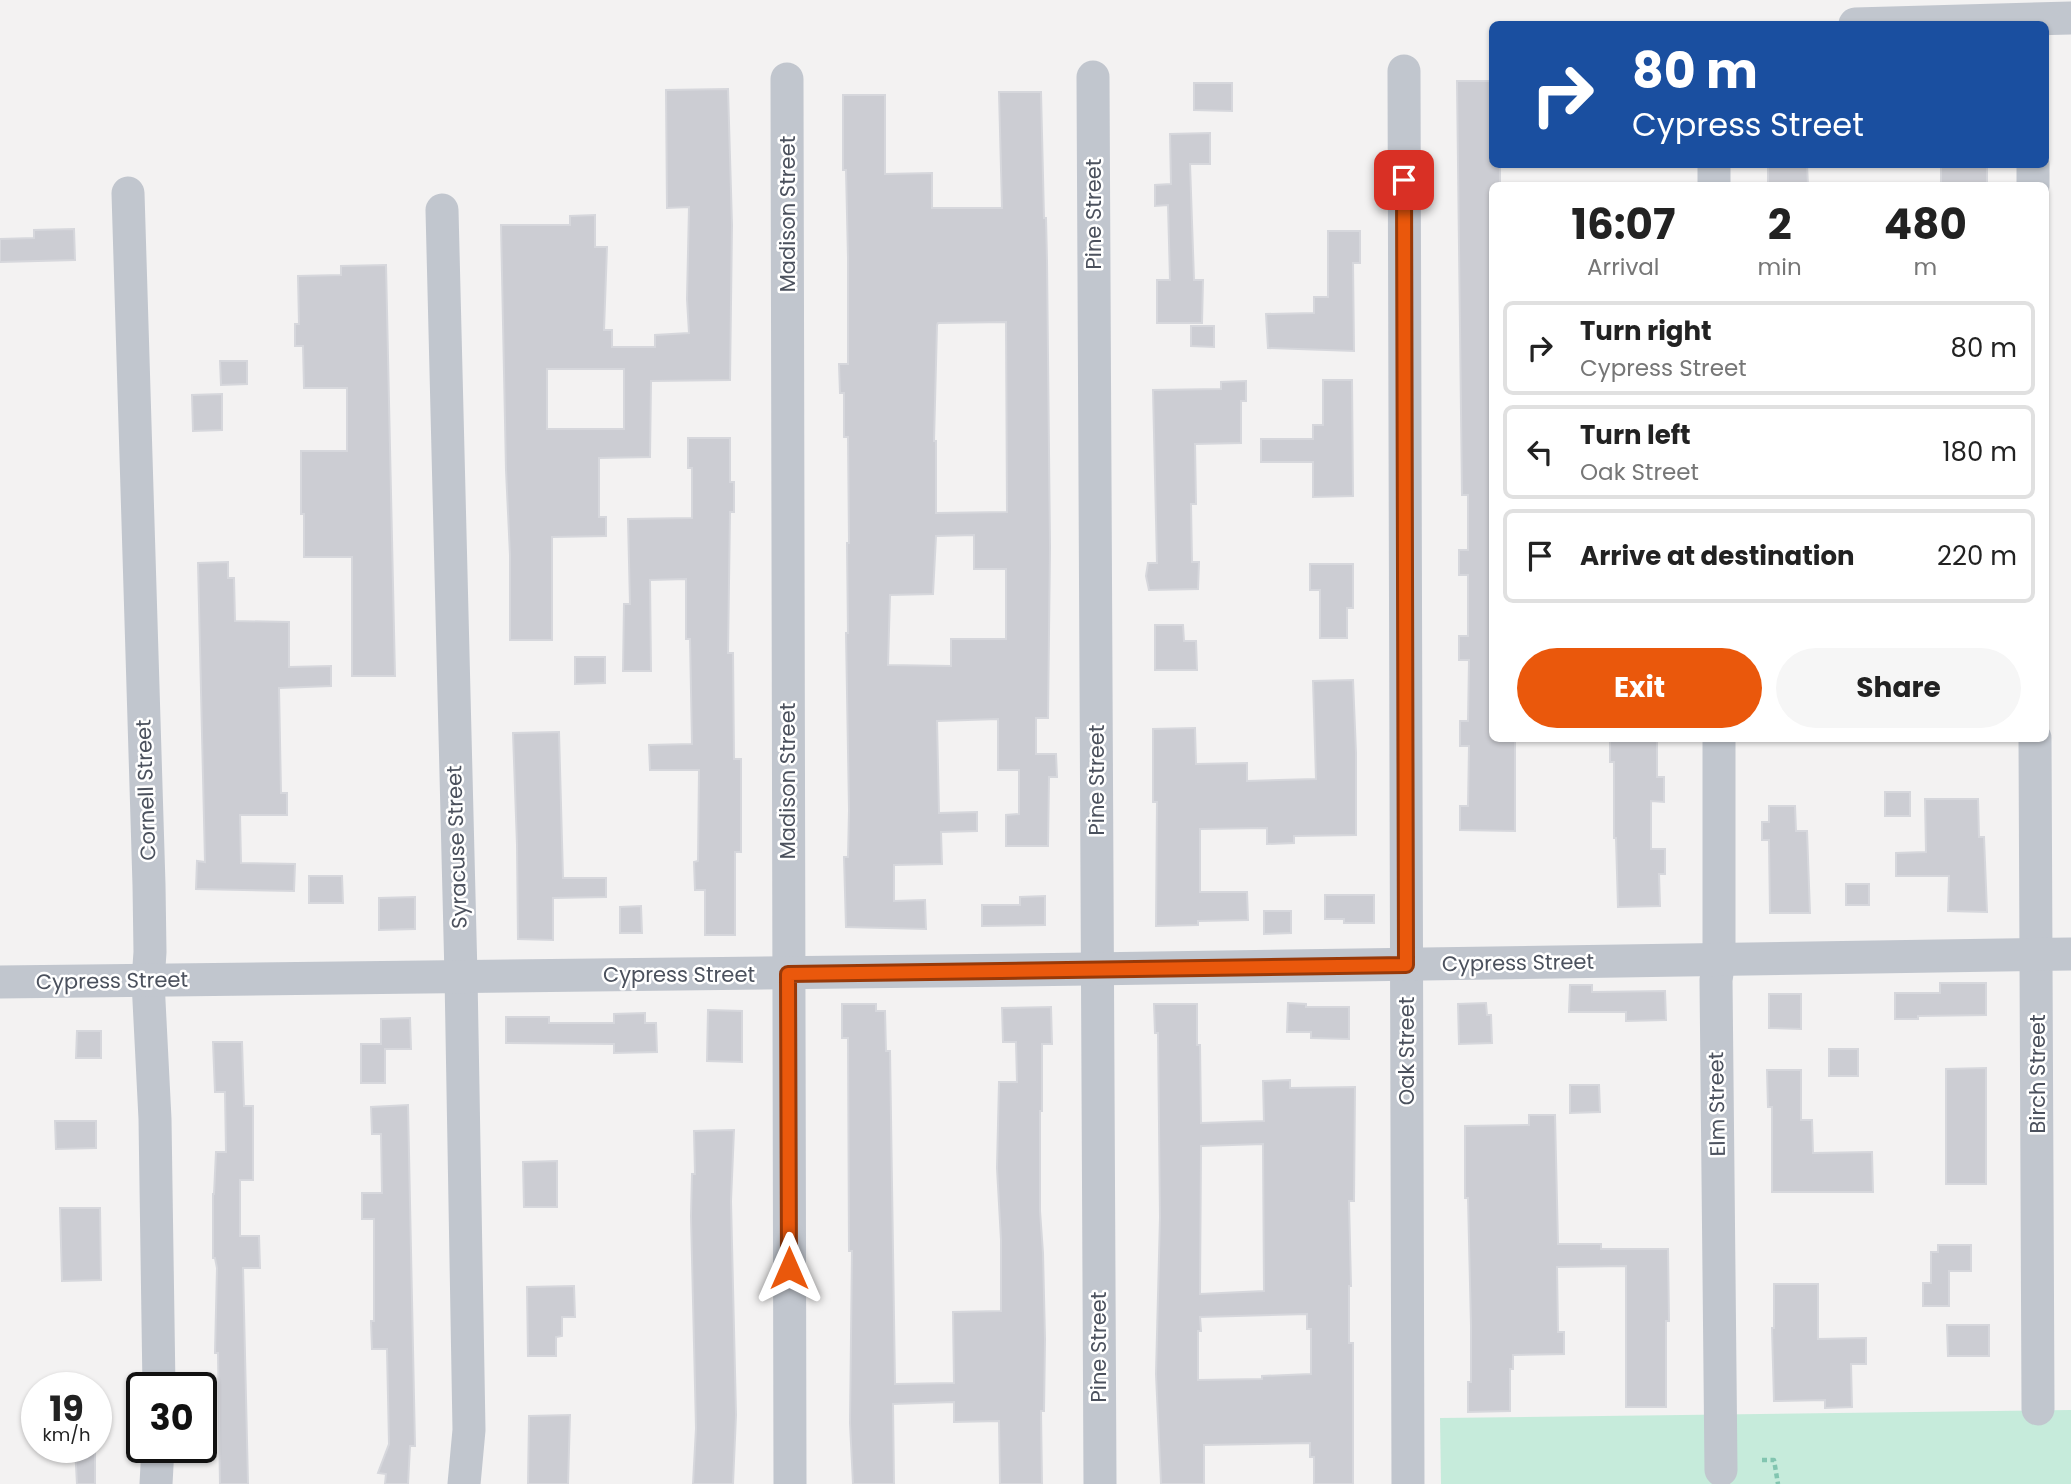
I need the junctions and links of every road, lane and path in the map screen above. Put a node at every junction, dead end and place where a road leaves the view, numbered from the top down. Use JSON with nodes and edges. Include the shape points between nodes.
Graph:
{"nodes":[{"id":1,"x":2071,"y":18,"type":"edge"},
{"id":2,"x":2032,"y":21,"type":"edge"},
{"id":3,"x":1404,"y":71,"type":"dead end"},
{"id":4,"x":1093,"y":77,"type":"dead end"},
{"id":5,"x":787,"y":79,"type":"dead end"},
{"id":6,"x":128,"y":193,"type":"dead end"},
{"id":7,"x":442,"y":210,"type":"dead end"},
{"id":8,"x":1719,"y":742,"type":"edge"},
{"id":9,"x":2035,"y":742,"type":"edge"},
{"id":10,"x":2036,"y":954,"type":"junction"},
{"id":11,"x":2071,"y":954,"type":"edge"},
{"id":12,"x":1718,"y":960,"type":"junction"},
{"id":13,"x":1406,"y":965,"type":"junction"},
{"id":14,"x":1098,"y":969,"type":"junction"},
{"id":15,"x":788,"y":974,"type":"junction"},
{"id":16,"x":461,"y":976,"type":"junction"},
{"id":17,"x":148,"y":981,"type":"junction"},
{"id":18,"x":0,"y":982,"type":"edge"},
{"id":19,"x":159,"y":1372,"type":"edge"},
{"id":20,"x":2038,"y":1409,"type":"dead end"},
{"id":21,"x":1762,"y":1460,"type":"dead end"},
{"id":22,"x":157,"y":1463,"type":"edge"},
{"id":23,"x":1721,"y":1470,"type":"dead end"},
{"id":24,"x":156,"y":1484,"type":"edge"},
{"id":25,"x":464,"y":1484,"type":"edge"},
{"id":26,"x":790,"y":1484,"type":"edge"},
{"id":27,"x":1100,"y":1484,"type":"edge"},
{"id":28,"x":1408,"y":1484,"type":"edge"},
{"id":29,"x":1778,"y":1484,"type":"edge"}],
"edges":[{"from":1,"to":2,"type":"street"},
{"from":3,"to":13,"type":"street","name":"Oak Street"},
{"from":4,"to":14,"type":"street","name":"Pine Street"},
{"from":5,"to":15,"type":"street","name":"Madison Street"},
{"from":6,"to":17,"type":"street","name":"Cornell Street"},
{"from":7,"to":16,"type":"street","name":"Syracuse Street"},
{"from":8,"to":12,"type":"street","name":"Elm Street"},
{"from":9,"to":10,"type":"street","name":"Birch Street"},
{"from":10,"to":11,"type":"street","name":"Cypress Street"},
{"from":10,"to":12,"type":"street","name":"Cypress Street"},
{"from":10,"to":20,"type":"street","name":"Birch Street"},
{"from":12,"to":13,"type":"street","name":"Cypress Street"},
{"from":12,"to":23,"type":"street","name":"Elm Street"},
{"from":13,"to":14,"type":"street","name":"Cypress Street"},
{"from":13,"to":28,"type":"street","name":"Oak Street"},
{"from":14,"to":15,"type":"street","name":"Cypress Street"},
{"from":14,"to":27,"type":"street","name":"Pine Street"},
{"from":15,"to":16,"type":"street","name":"Cypress Street"},
{"from":15,"to":26,"type":"street","name":"Madison Street"},
{"from":16,"to":17,"type":"street","name":"Cypress Street"},
{"from":16,"to":25,"type":"street","name":"Syracuse Street","via":[[470,1430]]},
{"from":17,"to":18,"type":"street","name":"Cypress Street"},
{"from":17,"to":19,"type":"street","name":"Cornell Street"},
{"from":21,"to":29,"type":"path","via":[[1774,1460]]},
{"from":22,"to":24,"type":"street"}]}
